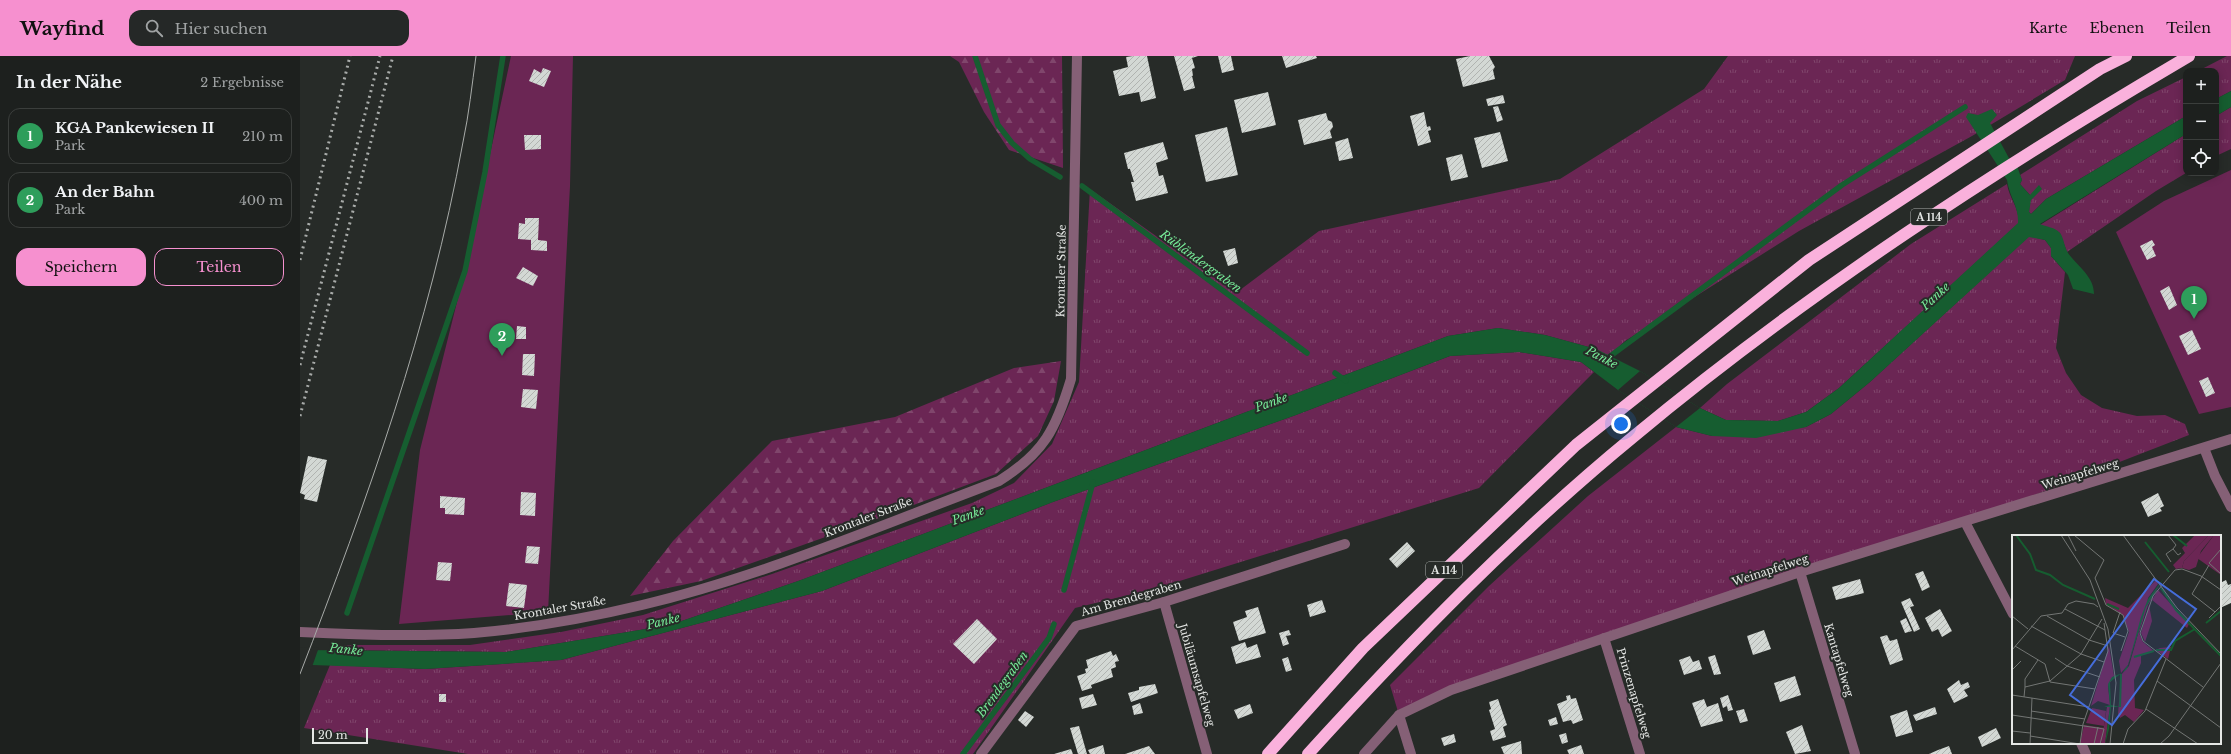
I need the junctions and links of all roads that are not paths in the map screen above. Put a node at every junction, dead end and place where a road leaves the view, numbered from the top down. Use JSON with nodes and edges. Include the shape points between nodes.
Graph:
{"nodes":[{"id":1,"x":1077,"y":56,"type":"edge"},
{"id":2,"x":2126,"y":56,"type":"edge"},
{"id":3,"x":2189,"y":56,"type":"edge"},
{"id":4,"x":2231,"y":439,"type":"edge"},
{"id":5,"x":2204,"y":448,"type":"junction"},
{"id":6,"x":2231,"y":507,"type":"edge"},
{"id":7,"x":1965,"y":522,"type":"junction"},
{"id":8,"x":1345,"y":544,"type":"dead end"},
{"id":9,"x":1800,"y":572,"type":"junction"},
{"id":10,"x":1164,"y":602,"type":"junction"},
{"id":11,"x":2012,"y":612,"type":"edge"},
{"id":12,"x":300,"y":632,"type":"edge"},
{"id":13,"x":1604,"y":638,"type":"junction"},
{"id":14,"x":1399,"y":715,"type":"junction"},
{"id":15,"x":2081,"y":744,"type":"edge"},
{"id":16,"x":981,"y":754,"type":"edge"},
{"id":17,"x":1207,"y":754,"type":"edge"},
{"id":18,"x":1268,"y":754,"type":"edge"},
{"id":19,"x":1308,"y":754,"type":"edge"},
{"id":20,"x":1364,"y":754,"type":"edge"},
{"id":21,"x":1411,"y":754,"type":"edge"},
{"id":22,"x":1640,"y":754,"type":"edge"},
{"id":23,"x":1855,"y":754,"type":"edge"},
{"id":24,"x":2086,"y":754,"type":"edge"}],
"edges":[{"from":1,"to":12,"type":"street","name":"Krontaler Straße","via":[[1071,379],[1062,410],[1043,445],[1016,470],[999,481],[769,567],[643,605],[560,622],[473,633]]},
{"from":2,"to":18,"type":"highway","number":"A 114","via":[[2100,69],[1809,260],[1576,445],[1363,648]]},
{"from":3,"to":19,"type":"highway","number":"A 114","via":[[2077,122],[1915,226],[1745,347],[1658,417],[1510,547],[1372,684]]},
{"from":4,"to":5,"type":"street","name":"Weinapfelweg"},
{"from":5,"to":6,"type":"street"},
{"from":5,"to":7,"type":"street","name":"Weinapfelweg"},
{"from":7,"to":9,"type":"street","name":"Weinapfelweg"},
{"from":7,"to":11,"type":"street"},
{"from":8,"to":10,"type":"street","name":"Am Brendegraben"},
{"from":9,"to":13,"type":"street","name":"Weinapfelweg"},
{"from":9,"to":23,"type":"street","name":"Kantapfelweg"},
{"from":10,"to":16,"type":"street","name":"Am Brendegraben","via":[[1076,626]]},
{"from":10,"to":17,"type":"street","name":"Jubiläumsapfelweg"},
{"from":13,"to":14,"type":"street","name":"Weinapfelweg","via":[[1451,690]]},
{"from":13,"to":22,"type":"street","name":"Prinzenapfelweg"},
{"from":14,"to":20,"type":"street","name":"Weinapfelweg"},
{"from":14,"to":21,"type":"street"},
{"from":15,"to":24,"type":"street"}]}
